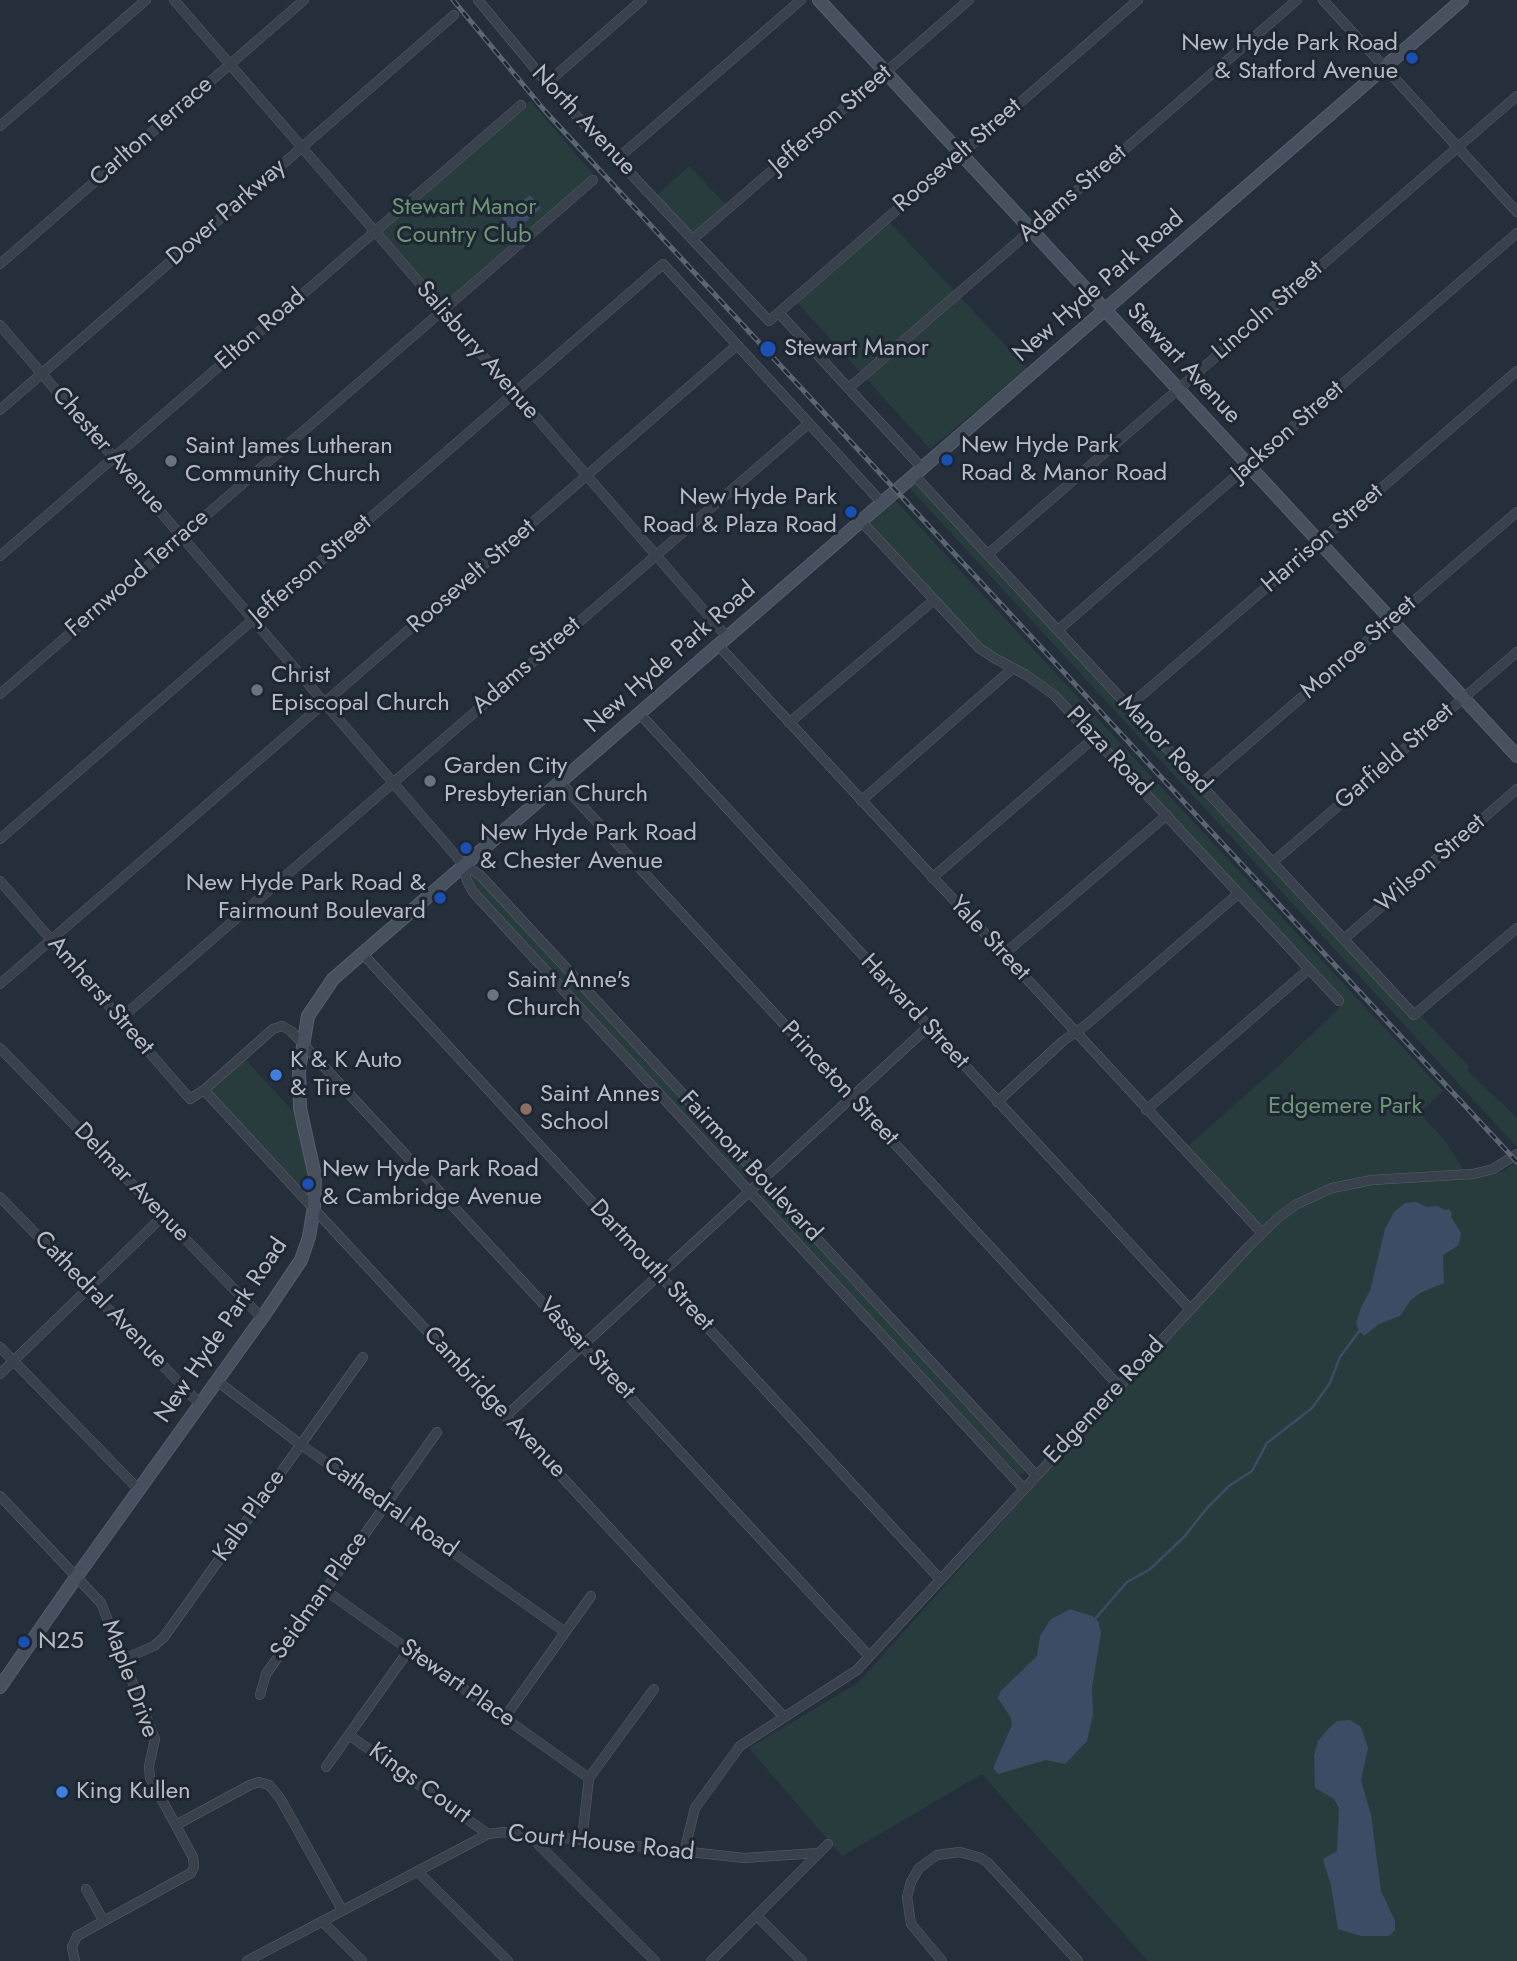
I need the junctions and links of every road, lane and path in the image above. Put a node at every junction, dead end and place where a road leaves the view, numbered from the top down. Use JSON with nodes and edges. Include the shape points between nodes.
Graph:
{"nodes":[{"id":1,"x":146,"y":0,"type":"edge"},
{"id":2,"x":174,"y":0,"type":"edge"},
{"id":3,"x":304,"y":0,"type":"edge"},
{"id":4,"x":478,"y":0,"type":"edge"},
{"id":5,"x":642,"y":0,"type":"edge"},
{"id":6,"x":801,"y":0,"type":"edge"},
{"id":7,"x":819,"y":0,"type":"edge"},
{"id":8,"x":969,"y":0,"type":"edge"},
{"id":9,"x":1138,"y":0,"type":"edge"},
{"id":10,"x":1297,"y":0,"type":"edge"},
{"id":11,"x":1323,"y":0,"type":"edge"},
{"id":12,"x":1462,"y":0,"type":"edge"},
{"id":13,"x":454,"y":15,"type":"dead end"},
{"id":14,"x":230,"y":65,"type":"junction"},
{"id":15,"x":1385,"y":67,"type":"junction"},
{"id":16,"x":886,"y":72,"type":"junction"},
{"id":17,"x":547,"y":83,"type":"junction"},
{"id":18,"x":1517,"y":96,"type":"edge"},
{"id":19,"x":521,"y":105,"type":"dead end"},
{"id":20,"x":0,"y":127,"type":"edge"},
{"id":21,"x":302,"y":148,"type":"junction"},
{"id":22,"x":1457,"y":148,"type":"junction"},
{"id":23,"x":961,"y":153,"type":"junction"},
{"id":24,"x":617,"y":159,"type":"junction"},
{"id":25,"x":593,"y":180,"type":"dead end"},
{"id":26,"x":1517,"y":212,"type":"edge"},
{"id":27,"x":1032,"y":230,"type":"junction"},
{"id":28,"x":374,"y":232,"type":"junction"},
{"id":29,"x":1517,"y":233,"type":"edge"},
{"id":30,"x":693,"y":239,"type":"junction"},
{"id":31,"x":0,"y":264,"type":"edge"},
{"id":32,"x":442,"y":310,"type":"junction"},
{"id":33,"x":1105,"y":310,"type":"junction"},
{"id":34,"x":779,"y":313,"type":"junction"},
{"id":35,"x":0,"y":325,"type":"edge"},
{"id":36,"x":736,"y":346,"type":"junction"},
{"id":37,"x":1517,"y":371,"type":"edge"},
{"id":38,"x":42,"y":374,"type":"junction"},
{"id":39,"x":849,"y":388,"type":"junction"},
{"id":40,"x":1178,"y":389,"type":"junction"},
{"id":41,"x":514,"y":394,"type":"junction"},
{"id":42,"x":0,"y":410,"type":"edge"},
{"id":43,"x":808,"y":424,"type":"junction"},
{"id":44,"x":114,"y":458,"type":"junction"},
{"id":45,"x":1249,"y":465,"type":"junction"},
{"id":46,"x":918,"y":471,"type":"junction"},
{"id":47,"x":587,"y":477,"type":"junction"},
{"id":48,"x":882,"y":503,"type":"junction"},
{"id":49,"x":1517,"y":512,"type":"edge"},
{"id":50,"x":861,"y":521,"type":"junction"},
{"id":51,"x":181,"y":536,"type":"junction"},
{"id":52,"x":1320,"y":542,"type":"junction"},
{"id":53,"x":988,"y":554,"type":"junction"},
{"id":54,"x":0,"y":556,"type":"edge"},
{"id":55,"x":655,"y":556,"type":"junction"},
{"id":56,"x":934,"y":600,"type":"junction"},
{"id":57,"x":253,"y":620,"type":"junction"},
{"id":58,"x":1392,"y":620,"type":"junction"},
{"id":59,"x":1058,"y":630,"type":"junction"},
{"id":60,"x":722,"y":641,"type":"junction"},
{"id":61,"x":1517,"y":652,"type":"edge"},
{"id":62,"x":1013,"y":668,"type":"junction"},
{"id":63,"x":0,"y":694,"type":"edge"},
{"id":64,"x":1464,"y":698,"type":"junction"},
{"id":65,"x":325,"y":704,"type":"junction"},
{"id":66,"x":1129,"y":706,"type":"junction"},
{"id":67,"x":639,"y":713,"type":"junction"},
{"id":68,"x":789,"y":723,"type":"junction"},
{"id":69,"x":1095,"y":737,"type":"junction"},
{"id":70,"x":1517,"y":756,"type":"edge"},
{"id":71,"x":560,"y":782,"type":"junction"},
{"id":72,"x":393,"y":783,"type":"junction"},
{"id":73,"x":1201,"y":785,"type":"junction"},
{"id":74,"x":1517,"y":789,"type":"edge"},
{"id":75,"x":861,"y":801,"type":"junction"},
{"id":76,"x":1167,"y":815,"type":"junction"},
{"id":77,"x":0,"y":839,"type":"edge"},
{"id":78,"x":1273,"y":862,"type":"junction"},
{"id":79,"x":463,"y":864,"type":"junction"},
{"id":80,"x":932,"y":878,"type":"junction"},
{"id":81,"x":0,"y":881,"type":"edge"},
{"id":82,"x":1239,"y":893,"type":"junction"},
{"id":83,"x":1517,"y":928,"type":"edge"},
{"id":84,"x":1344,"y":939,"type":"junction"},
{"id":85,"x":51,"y":940,"type":"junction"},
{"id":86,"x":362,"y":953,"type":"junction"},
{"id":87,"x":1003,"y":955,"type":"junction"},
{"id":88,"x":1309,"y":969,"type":"junction"},
{"id":89,"x":0,"y":984,"type":"edge"},
{"id":90,"x":1339,"y":1001,"type":"dead end"},
{"id":91,"x":120,"y":1019,"type":"junction"},
{"id":92,"x":928,"y":1027,"type":"junction"},
{"id":93,"x":1075,"y":1033,"type":"junction"},
{"id":94,"x":303,"y":1043,"type":"junction"},
{"id":95,"x":0,"y":1048,"type":"edge"},
{"id":96,"x":204,"y":1090,"type":"junction"},
{"id":97,"x":851,"y":1097,"type":"junction"},
{"id":98,"x":997,"y":1102,"type":"junction"},
{"id":99,"x":1146,"y":1110,"type":"junction"},
{"id":100,"x":1517,"y":1154,"type":"edge"},
{"id":101,"x":762,"y":1180,"type":"junction"},
{"id":102,"x":749,"y":1192,"type":"junction"},
{"id":103,"x":0,"y":1197,"type":"edge"},
{"id":104,"x":314,"y":1207,"type":"junction"},
{"id":105,"x":163,"y":1216,"type":"junction"},
{"id":106,"x":1261,"y":1232,"type":"junction"},
{"id":107,"x":659,"y":1275,"type":"junction"},
{"id":108,"x":88,"y":1289,"type":"junction"},
{"id":109,"x":1190,"y":1309,"type":"junction"},
{"id":110,"x":262,"y":1318,"type":"junction"},
{"id":111,"x":583,"y":1346,"type":"junction"},
{"id":112,"x":0,"y":1347,"type":"edge"},
{"id":113,"x":363,"y":1357,"type":"dead end"},
{"id":114,"x":14,"y":1361,"type":"junction"},
{"id":115,"x":0,"y":1374,"type":"edge"},
{"id":116,"x":217,"y":1381,"type":"junction"},
{"id":117,"x":1119,"y":1386,"type":"junction"},
{"id":118,"x":200,"y":1404,"type":"junction"},
{"id":119,"x":506,"y":1416,"type":"junction"},
{"id":120,"x":437,"y":1432,"type":"dead end"},
{"id":121,"x":300,"y":1444,"type":"junction"},
{"id":122,"x":1036,"y":1475,"type":"junction"},
{"id":123,"x":1024,"y":1489,"type":"junction"},
{"id":124,"x":139,"y":1490,"type":"junction"},
{"id":125,"x":0,"y":1496,"type":"edge"},
{"id":126,"x":385,"y":1505,"type":"junction"},
{"id":127,"x":77,"y":1576,"type":"junction"},
{"id":128,"x":940,"y":1579,"type":"junction"},
{"id":129,"x":325,"y":1590,"type":"junction"},
{"id":130,"x":591,"y":1596,"type":"dead end"},
{"id":131,"x":565,"y":1632,"type":"junction"},
{"id":132,"x":409,"y":1650,"type":"junction"},
{"id":133,"x":869,"y":1656,"type":"junction"},
{"id":134,"x":124,"y":1660,"type":"junction"},
{"id":135,"x":0,"y":1687,"type":"edge"},
{"id":136,"x":654,"y":1689,"type":"dead end"},
{"id":137,"x":260,"y":1695,"type":"dead end"},
{"id":138,"x":505,"y":1717,"type":"junction"},
{"id":139,"x":784,"y":1717,"type":"junction"},
{"id":140,"x":349,"y":1735,"type":"junction"},
{"id":141,"x":326,"y":1768,"type":"dead end"},
{"id":142,"x":589,"y":1778,"type":"junction"},
{"id":143,"x":176,"y":1825,"type":"junction"},
{"id":144,"x":488,"y":1834,"type":"junction"},
{"id":145,"x":528,"y":1834,"type":"junction"},
{"id":146,"x":582,"y":1840,"type":"junction"},
{"id":147,"x":828,"y":1844,"type":"dead end"},
{"id":148,"x":684,"y":1852,"type":"junction"},
{"id":149,"x":818,"y":1853,"type":"junction"},
{"id":150,"x":417,"y":1871,"type":"junction"},
{"id":151,"x":86,"y":1889,"type":"dead end"},
{"id":152,"x":342,"y":1910,"type":"junction"},
{"id":153,"x":757,"y":1916,"type":"junction"},
{"id":154,"x":103,"y":1920,"type":"junction"},
{"id":155,"x":322,"y":1922,"type":"junction"},
{"id":156,"x":75,"y":1961,"type":"edge"},
{"id":157,"x":247,"y":1961,"type":"edge"},
{"id":158,"x":362,"y":1961,"type":"edge"},
{"id":159,"x":508,"y":1961,"type":"edge"},
{"id":160,"x":655,"y":1961,"type":"edge"},
{"id":161,"x":712,"y":1961,"type":"edge"},
{"id":162,"x":802,"y":1961,"type":"edge"},
{"id":163,"x":942,"y":1961,"type":"edge"},
{"id":164,"x":1078,"y":1961,"type":"edge"}],
"edges":[{"from":1,"to":20,"type":"street"},
{"from":2,"to":14,"type":"street","name":"Salisbury Avenue"},
{"from":3,"to":14,"type":"street","name":"Carlton Terrace"},
{"from":4,"to":17,"type":"street","name":"North Avenue"},
{"from":5,"to":17,"type":"street"},
{"from":6,"to":24,"type":"street"},
{"from":7,"to":16,"type":"main road","name":"Stewart Avenue"},
{"from":8,"to":16,"type":"street","name":"Jefferson Street"},
{"from":9,"to":23,"type":"street","name":"Roosevelt Street"},
{"from":10,"to":27,"type":"street","name":"Adams Street"},
{"from":11,"to":15,"type":"street"},
{"from":12,"to":15,"type":"main road","name":"New Hyde Park Road"},
{"from":13,"to":21,"type":"street","name":"Dover Parkway"},
{"from":14,"to":21,"type":"street","name":"Salisbury Avenue"},
{"from":14,"to":31,"type":"street","name":"Carlton Terrace"},
{"from":15,"to":22,"type":"street"},
{"from":15,"to":33,"type":"main road","name":"New Hyde Park Road"},
{"from":16,"to":23,"type":"main road","name":"Stewart Avenue"},
{"from":16,"to":30,"type":"street","name":"Jefferson Street"},
{"from":17,"to":24,"type":"street","name":"North Avenue"},
{"from":18,"to":22,"type":"street","name":"Lincoln Street"},
{"from":19,"to":28,"type":"street","name":"Elton Road"},
{"from":21,"to":28,"type":"street","name":"Salisbury Avenue"},
{"from":21,"to":38,"type":"street","name":"Dover Parkway"},
{"from":22,"to":26,"type":"street"},
{"from":22,"to":40,"type":"street","name":"Lincoln Street"},
{"from":23,"to":27,"type":"main road","name":"Stewart Avenue"},
{"from":23,"to":34,"type":"street","name":"Roosevelt Street"},
{"from":24,"to":30,"type":"street","name":"North Avenue"},
{"from":25,"to":32,"type":"street","name":"Fernwood Terrace"},
{"from":27,"to":33,"type":"main road","name":"Stewart Avenue"},
{"from":27,"to":39,"type":"street","name":"Adams Street"},
{"from":28,"to":32,"type":"street","name":"Salisbury Avenue"},
{"from":28,"to":44,"type":"street","name":"Elton Road"},
{"from":29,"to":45,"type":"street","name":"Jackson Street"},
{"from":30,"to":34,"type":"street","name":"Manor Road","via":[[769,321]]},
{"from":32,"to":41,"type":"street","name":"Salisbury Avenue"},
{"from":32,"to":51,"type":"street","name":"Fernwood Terrace"},
{"from":33,"to":40,"type":"main road","name":"Stewart Avenue"},
{"from":33,"to":46,"type":"main road","name":"New Hyde Park Road"},
{"from":34,"to":39,"type":"street","name":"Manor Road"},
{"from":35,"to":38,"type":"street","name":"Chester Avenue"},
{"from":36,"to":41,"type":"street","name":"Jefferson Street","via":[[663,264]]},
{"from":36,"to":43,"type":"street"},
{"from":36,"to":47,"type":"street","name":"Roosevelt Street"},
{"from":37,"to":52,"type":"street","name":"Harrison Street"},
{"from":38,"to":42,"type":"street","name":"Dover Parkway"},
{"from":38,"to":44,"type":"street","name":"Chester Avenue"},
{"from":39,"to":46,"type":"street","name":"Manor Road"},
{"from":40,"to":45,"type":"main road","name":"Stewart Avenue"},
{"from":40,"to":53,"type":"street","name":"Lincoln Street"},
{"from":41,"to":47,"type":"street","name":"Salisbury Avenue"},
{"from":41,"to":57,"type":"street","name":"Jefferson Street"},
{"from":43,"to":48,"type":"street"},
{"from":43,"to":55,"type":"street","name":"Adams Street"},
{"from":44,"to":51,"type":"street","name":"Chester Avenue"},
{"from":44,"to":54,"type":"street","name":"Elton Road"},
{"from":45,"to":52,"type":"main road","name":"Stewart Avenue"},
{"from":45,"to":59,"type":"street","name":"Jackson Street"},
{"from":46,"to":48,"type":"main road","name":"New Hyde Park Road"},
{"from":46,"to":53,"type":"street","name":"Manor Road"},
{"from":47,"to":55,"type":"street","name":"Salisbury Avenue"},
{"from":47,"to":65,"type":"street","name":"Roosevelt Street"},
{"from":48,"to":50,"type":"main road","name":"New Hyde Park Road"},
{"from":49,"to":58,"type":"street","name":"Monroe Street"},
{"from":50,"to":56,"type":"street","name":"Plaza Road"},
{"from":50,"to":60,"type":"main road","name":"New Hyde Park Road"},
{"from":51,"to":57,"type":"street","name":"Chester Avenue"},
{"from":51,"to":63,"type":"street","name":"Fernwood Terrace"},
{"from":52,"to":58,"type":"main road","name":"Stewart Avenue"},
{"from":52,"to":66,"type":"street","name":"Harrison Street"},
{"from":53,"to":59,"type":"street","name":"Manor Road"},
{"from":55,"to":60,"type":"street","name":"Salisbury Avenue"},
{"from":55,"to":72,"type":"street","name":"Adams Street"},
{"from":56,"to":62,"type":"street","name":"Plaza Road","via":[[979,648]]},
{"from":56,"to":68,"type":"street"},
{"from":57,"to":65,"type":"street","name":"Chester Avenue"},
{"from":57,"to":77,"type":"street","name":"Jefferson Street"},
{"from":58,"to":64,"type":"main road","name":"Stewart Avenue"},
{"from":58,"to":73,"type":"street","name":"Monroe Street"},
{"from":59,"to":66,"type":"street","name":"Manor Road"},
{"from":60,"to":67,"type":"main road","name":"New Hyde Park Road"},
{"from":60,"to":68,"type":"street","name":"Yale Street"},
{"from":61,"to":64,"type":"street","name":"Garfield Street"},
{"from":62,"to":69,"type":"street","name":"Plaza Road","via":[[1045,687]]},
{"from":62,"to":75,"type":"street"},
{"from":64,"to":70,"type":"main road","name":"Stewart Avenue"},
{"from":64,"to":78,"type":"street","name":"Garfield Street"},
{"from":65,"to":72,"type":"street","name":"Chester Avenue"},
{"from":65,"to":85,"type":"street","name":"Roosevelt Street"},
{"from":66,"to":73,"type":"street","name":"Manor Road"},
{"from":67,"to":71,"type":"main road","name":"New Hyde Park Road"},
{"from":67,"to":92,"type":"street","name":"Harvard Street"},
{"from":68,"to":75,"type":"street","name":"Yale Street"},
{"from":69,"to":76,"type":"street","name":"Plaza Road"},
{"from":69,"to":80,"type":"street"},
{"from":71,"to":79,"type":"main road","name":"New Hyde Park Road"},
{"from":71,"to":97,"type":"street","name":"Princeton Street"},
{"from":72,"to":79,"type":"street","name":"Chester Avenue"},
{"from":72,"to":91,"type":"street","name":"Adams Street"},
{"from":73,"to":78,"type":"street","name":"Manor Road"},
{"from":74,"to":84,"type":"street","name":"Wilson Street"},
{"from":75,"to":80,"type":"street","name":"Yale Street"},
{"from":76,"to":82,"type":"street","name":"Plaza Road"},
{"from":76,"to":87,"type":"street"},
{"from":78,"to":84,"type":"street","name":"Manor Road"},
{"from":79,"to":86,"type":"main road","name":"New Hyde Park Road"},
{"from":79,"to":101,"type":"street","name":"Fairmont Boulevard","via":[[480,875]]},
{"from":79,"to":102,"type":"street","name":"Fairmont Boulevard","via":[[473,892]]},
{"from":80,"to":87,"type":"street","name":"Yale Street"},
{"from":81,"to":85,"type":"street","name":"Amherst Street"},
{"from":82,"to":88,"type":"street","name":"Plaza Road"},
{"from":82,"to":93,"type":"street"},
{"from":83,"to":84,"type":"street","name":"Manor Road","via":[[1414,1015]]},
{"from":85,"to":89,"type":"street","name":"Roosevelt Street"},
{"from":85,"to":91,"type":"street","name":"Amherst Street"},
{"from":86,"to":94,"type":"main road","name":"New Hyde Park Road","via":[[317,1000],[308,1016]]},
{"from":86,"to":107,"type":"street","name":"Dartmouth Street"},
{"from":87,"to":93,"type":"street","name":"Yale Street"},
{"from":88,"to":90,"type":"street","name":"Plaza Road"},
{"from":88,"to":99,"type":"street"},
{"from":91,"to":96,"type":"street","name":"Amherst Street","via":[[190,1099]]},
{"from":92,"to":97,"type":"street"},
{"from":92,"to":98,"type":"street","name":"Harvard Street"},
{"from":93,"to":98,"type":"street"},
{"from":93,"to":99,"type":"street","name":"Yale Street"},
{"from":94,"to":96,"type":"street","via":[[282,1026],[273,1029]]},
{"from":94,"to":104,"type":"main road","name":"New Hyde Park Road","via":[[298,1091],[314,1166]]},
{"from":94,"to":111,"type":"street","name":"Vassar Street"},
{"from":95,"to":105,"type":"street","name":"Delmar Avenue"},
{"from":96,"to":104,"type":"street","name":"Cambridge Avenue"},
{"from":97,"to":101,"type":"street"},
{"from":97,"to":117,"type":"street","name":"Princeton Street"},
{"from":98,"to":109,"type":"street","name":"Harvard Street"},
{"from":99,"to":106,"type":"street","name":"Yale Street"},
{"from":100,"to":106,"type":"street","name":"Edgemere Road","via":[[1493,1169],[1473,1174],[1373,1180],[1332,1188],[1297,1204]]},
{"from":101,"to":102,"type":"street"},
{"from":101,"to":122,"type":"street","name":"Fairmont Boulevard"},
{"from":102,"to":107,"type":"street"},
{"from":102,"to":123,"type":"street","name":"Fairmont Boulevard"},
{"from":103,"to":108,"type":"street","name":"Cathedral Avenue"},
{"from":104,"to":110,"type":"main road","name":"New Hyde Park Road","via":[[301,1260]]},
{"from":104,"to":119,"type":"street","name":"Cambridge Avenue"},
{"from":105,"to":108,"type":"street"},
{"from":105,"to":110,"type":"street","name":"Delmar Avenue"},
{"from":106,"to":109,"type":"street","name":"Edgemere Road"},
{"from":107,"to":111,"type":"street"},
{"from":107,"to":128,"type":"street","name":"Dartmouth Street"},
{"from":108,"to":114,"type":"street"},
{"from":108,"to":118,"type":"street","name":"Cathedral Avenue"},
{"from":109,"to":117,"type":"street","name":"Edgemere Road"},
{"from":110,"to":116,"type":"main road","name":"New Hyde Park Road"},
{"from":111,"to":119,"type":"street"},
{"from":111,"to":133,"type":"street","name":"Vassar Street"},
{"from":112,"to":114,"type":"street"},
{"from":113,"to":121,"type":"street","name":"Kalb Place"},
{"from":114,"to":115,"type":"street"},
{"from":114,"to":124,"type":"street"},
{"from":116,"to":118,"type":"main road","name":"New Hyde Park Road"},
{"from":116,"to":121,"type":"street","name":"Cathedral Road"},
{"from":117,"to":122,"type":"street","name":"Edgemere Road"},
{"from":118,"to":124,"type":"main road","name":"New Hyde Park Road"},
{"from":119,"to":139,"type":"street","name":"Cambridge Avenue"},
{"from":120,"to":126,"type":"street","name":"Seidman Place"},
{"from":121,"to":126,"type":"street","name":"Cathedral Road"},
{"from":121,"to":134,"type":"street","name":"Kalb Place","via":[[163,1637]]},
{"from":122,"to":123,"type":"street","name":"Edgemere Road"},
{"from":123,"to":128,"type":"street","name":"Edgemere Road"},
{"from":124,"to":127,"type":"main road","name":"New Hyde Park Road"},
{"from":125,"to":127,"type":"street","name":"Maple Drive"},
{"from":126,"to":129,"type":"street","name":"Seidman Place"},
{"from":126,"to":131,"type":"street","name":"Cathedral Road"},
{"from":127,"to":134,"type":"street","name":"Maple Drive","via":[[101,1604]]},
{"from":127,"to":135,"type":"main road","name":"New Hyde Park Road"},
{"from":128,"to":133,"type":"street","name":"Edgemere Road"},
{"from":129,"to":132,"type":"street","name":"Stewart Place"},
{"from":129,"to":137,"type":"street","name":"Seidman Place","via":[[265,1674]]},
{"from":130,"to":131,"type":"street"},
{"from":131,"to":138,"type":"street"},
{"from":132,"to":138,"type":"street","name":"Stewart Place"},
{"from":132,"to":140,"type":"street"},
{"from":133,"to":139,"type":"street","name":"Edgemere Road","via":[[851,1674]]},
{"from":134,"to":143,"type":"street","name":"Maple Drive","via":[[155,1739],[150,1778]]},
{"from":136,"to":142,"type":"street"},
{"from":138,"to":142,"type":"street","name":"Stewart Place"},
{"from":139,"to":148,"type":"street","name":"Edgemere Road","via":[[740,1746],[695,1808]]},
{"from":140,"to":141,"type":"street"},
{"from":140,"to":144,"type":"street","name":"Kings Court"},
{"from":142,"to":146,"type":"street"},
{"from":143,"to":152,"type":"street","via":[[250,1785],[269,1785]]},
{"from":143,"to":154,"type":"street","name":"Maple Drive","via":[[193,1857],[191,1874]]},
{"from":144,"to":145,"type":"street","name":"Court House Road"},
{"from":144,"to":150,"type":"street","name":"Court House Road"},
{"from":145,"to":146,"type":"street","name":"Court House Road"},
{"from":145,"to":160,"type":"street"},
{"from":146,"to":148,"type":"street","name":"Court House Road"},
{"from":147,"to":149,"type":"street"},
{"from":148,"to":149,"type":"street","name":"Court House Road","via":[[744,1858]]},
{"from":149,"to":153,"type":"street"},
{"from":150,"to":152,"type":"street","name":"Court House Road"},
{"from":150,"to":159,"type":"street"},
{"from":151,"to":154,"type":"street"},
{"from":152,"to":155,"type":"street","name":"Court House Road"},
{"from":153,"to":161,"type":"street"},
{"from":153,"to":162,"type":"street"},
{"from":154,"to":156,"type":"street","name":"Maple Drive","via":[[74,1939]]},
{"from":155,"to":157,"type":"street","name":"Court House Road"},
{"from":155,"to":158,"type":"street"},
{"from":163,"to":164,"type":"street","via":[[916,1932],[908,1915],[909,1889],[919,1868],[948,1852],[981,1858],[1001,1874]]}]}
